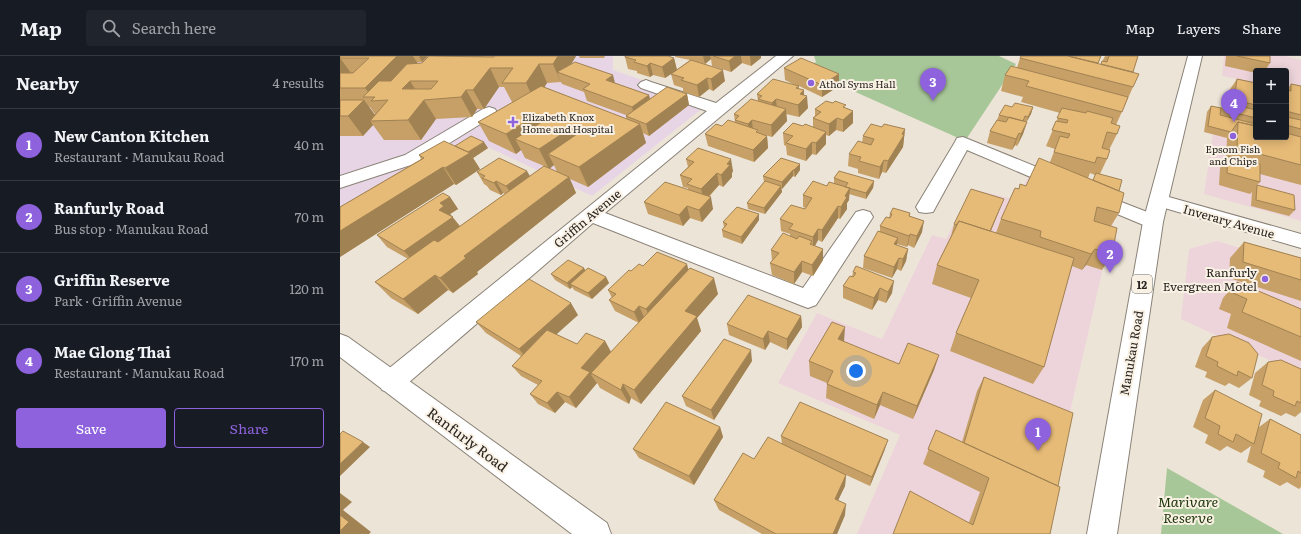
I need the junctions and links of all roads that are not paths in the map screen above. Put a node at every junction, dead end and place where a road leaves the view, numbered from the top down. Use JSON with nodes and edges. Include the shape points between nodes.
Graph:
{"nodes":[{"id":1,"x":786,"y":56,"type":"edge"},
{"id":2,"x":1195,"y":56,"type":"edge"},
{"id":3,"x":646,"y":85,"type":"dead end"},
{"id":4,"x":718,"y":109,"type":"junction"},
{"id":5,"x":489,"y":112,"type":"dead end"},
{"id":6,"x":340,"y":182,"type":"edge"},
{"id":7,"x":1158,"y":200,"type":"junction"},
{"id":8,"x":926,"y":207,"type":"dead end"},
{"id":9,"x":591,"y":215,"type":"junction"},
{"id":10,"x":863,"y":218,"type":"dead end"},
{"id":11,"x":1153,"y":222,"type":"junction"},
{"id":12,"x":1301,"y":242,"type":"edge"},
{"id":13,"x":340,"y":344,"type":"edge"},
{"id":14,"x":391,"y":382,"type":"junction"},
{"id":15,"x":596,"y":534,"type":"edge"},
{"id":16,"x":1102,"y":534,"type":"edge"}],
"edges":[{"from":1,"to":4,"type":"main road","name":"Griffin Avenue"},
{"from":2,"to":7,"type":"main road","name":"Manukau Road","number":"12"},
{"from":3,"to":4,"type":"main road"},
{"from":4,"to":9,"type":"main road","name":"Griffin Avenue"},
{"from":5,"to":6,"type":"main road","via":[[411,159]]},
{"from":7,"to":11,"type":"main road","name":"Manukau Road","number":"12"},
{"from":7,"to":12,"type":"main road","name":"Inverary Avenue"},
{"from":8,"to":11,"type":"main road","via":[[963,142]]},
{"from":9,"to":10,"type":"main road","via":[[808,299]]},
{"from":9,"to":14,"type":"main road","name":"Griffin Avenue"},
{"from":11,"to":16,"type":"main road","name":"Manukau Road","number":"12"},
{"from":13,"to":14,"type":"main road","name":"Ranfurly Road"},
{"from":14,"to":15,"type":"main road","name":"Ranfurly Road"}]}
